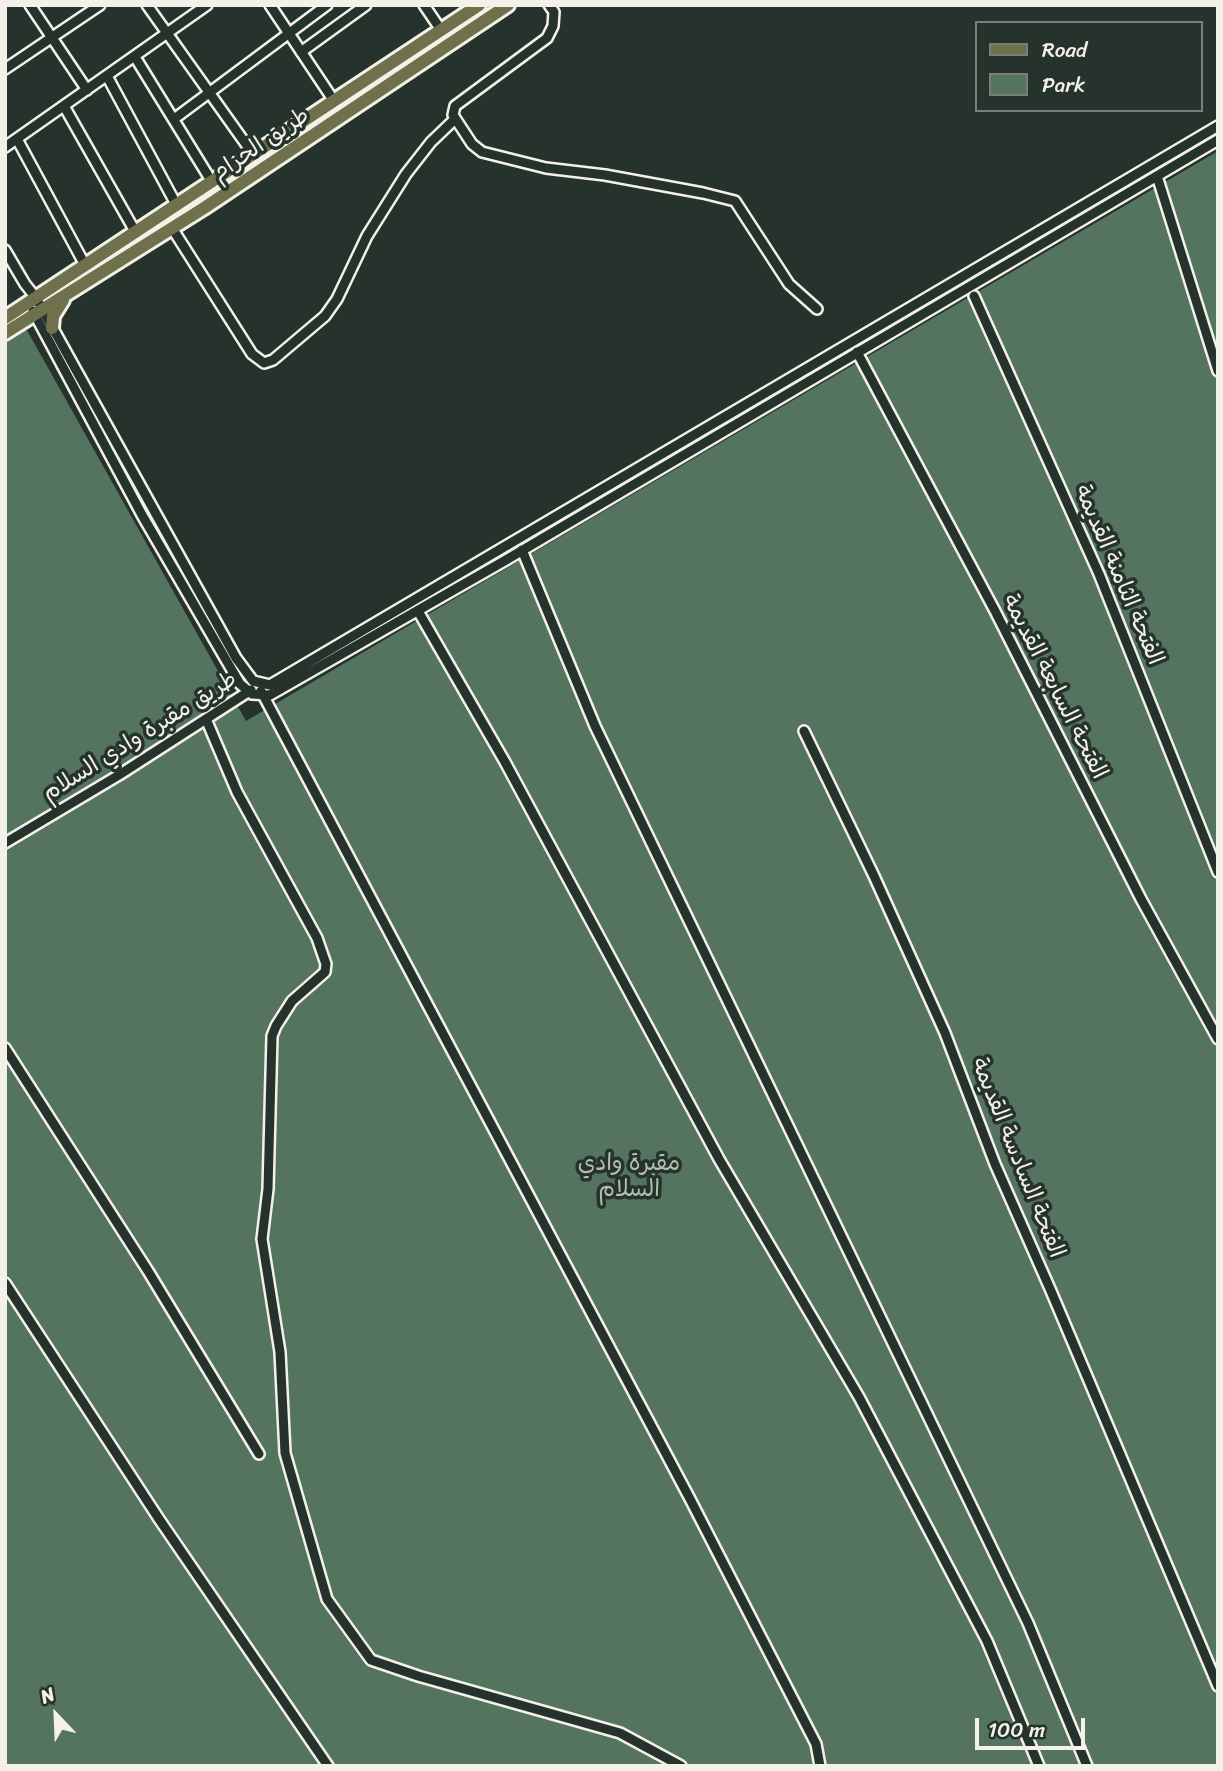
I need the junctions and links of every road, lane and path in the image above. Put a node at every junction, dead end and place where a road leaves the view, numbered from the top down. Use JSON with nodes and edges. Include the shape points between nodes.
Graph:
{"nodes":[{"id":1,"x":30,"y":5,"type":"edge"},
{"id":2,"x":100,"y":5,"type":"edge"},
{"id":3,"x":147,"y":5,"type":"edge"},
{"id":4,"x":207,"y":5,"type":"edge"},
{"id":5,"x":270,"y":5,"type":"edge"},
{"id":6,"x":327,"y":5,"type":"edge"},
{"id":7,"x":366,"y":5,"type":"edge"},
{"id":8,"x":424,"y":5,"type":"edge"},
{"id":9,"x":479,"y":5,"type":"edge"},
{"id":10,"x":549,"y":5,"type":"edge"},
{"id":11,"x":502,"y":7,"type":"edge"},
{"id":12,"x":441,"y":30,"type":"junction"},
{"id":13,"x":288,"y":33,"type":"junction"},
{"id":14,"x":167,"y":34,"type":"junction"},
{"id":15,"x":52,"y":37,"type":"junction"},
{"id":16,"x":301,"y":52,"type":"junction"},
{"id":17,"x":135,"y":57,"type":"junction"},
{"id":18,"x":5,"y":69,"type":"edge"},
{"id":19,"x":107,"y":76,"type":"junction"},
{"id":20,"x":87,"y":90,"type":"junction"},
{"id":21,"x":209,"y":92,"type":"junction"},
{"id":22,"x":334,"y":101,"type":"junction"},
{"id":23,"x":64,"y":106,"type":"junction"},
{"id":24,"x":317,"y":112,"type":"junction"},
{"id":25,"x":174,"y":119,"type":"junction"},
{"id":26,"x":455,"y":119,"type":"junction"},
{"id":27,"x":330,"y":125,"type":"junction"},
{"id":28,"x":1218,"y":126,"type":"edge"},
{"id":29,"x":294,"y":127,"type":"junction"},
{"id":30,"x":17,"y":139,"type":"junction"},
{"id":31,"x":1218,"y":139,"type":"edge"},
{"id":32,"x":301,"y":143,"type":"junction"},
{"id":33,"x":5,"y":147,"type":"edge"},
{"id":34,"x":253,"y":154,"type":"junction"},
{"id":35,"x":1157,"y":176,"type":"junction"},
{"id":36,"x":1127,"y":180,"type":"junction"},
{"id":37,"x":212,"y":182,"type":"junction"},
{"id":38,"x":1135,"y":189,"type":"junction"},
{"id":39,"x":1107,"y":192,"type":"junction"},
{"id":40,"x":1112,"y":203,"type":"junction"},
{"id":41,"x":177,"y":206,"type":"junction"},
{"id":42,"x":172,"y":228,"type":"junction"},
{"id":43,"x":136,"y":233,"type":"junction"},
{"id":44,"x":5,"y":250,"type":"edge"},
{"id":45,"x":85,"y":265,"type":"junction"},
{"id":46,"x":974,"y":296,"type":"dead end"},
{"id":47,"x":65,"y":297,"type":"junction"},
{"id":48,"x":32,"y":300,"type":"junction"},
{"id":49,"x":817,"y":309,"type":"dead end"},
{"id":50,"x":39,"y":312,"type":"junction"},
{"id":51,"x":5,"y":318,"type":"edge"},
{"id":52,"x":52,"y":328,"type":"junction"},
{"id":53,"x":5,"y":333,"type":"edge"},
{"id":54,"x":857,"y":352,"type":"junction"},
{"id":55,"x":1218,"y":371,"type":"edge"},
{"id":56,"x":692,"y":437,"type":"junction"},
{"id":57,"x":699,"y":446,"type":"junction"},
{"id":58,"x":673,"y":448,"type":"junction"},
{"id":59,"x":678,"y":458,"type":"junction"},
{"id":60,"x":153,"y":509,"type":"junction"},
{"id":61,"x":142,"y":515,"type":"junction"},
{"id":62,"x":160,"y":523,"type":"junction"},
{"id":63,"x":150,"y":529,"type":"junction"},
{"id":64,"x":499,"y":550,"type":"junction"},
{"id":65,"x":522,"y":550,"type":"junction"},
{"id":66,"x":506,"y":560,"type":"junction"},
{"id":67,"x":477,"y":563,"type":"junction"},
{"id":68,"x":481,"y":574,"type":"junction"},
{"id":69,"x":418,"y":611,"type":"junction"},
{"id":70,"x":258,"y":684,"type":"junction"},
{"id":71,"x":248,"y":693,"type":"junction"},
{"id":72,"x":262,"y":696,"type":"junction"},
{"id":73,"x":206,"y":719,"type":"junction"},
{"id":74,"x":804,"y":731,"type":"dead end"},
{"id":75,"x":5,"y":843,"type":"edge"},
{"id":76,"x":1218,"y":872,"type":"edge"},
{"id":77,"x":1218,"y":1039,"type":"edge"},
{"id":78,"x":5,"y":1048,"type":"edge"},
{"id":79,"x":5,"y":1283,"type":"edge"},
{"id":80,"x":259,"y":1454,"type":"dead end"},
{"id":81,"x":1218,"y":1686,"type":"edge"},
{"id":82,"x":328,"y":1766,"type":"edge"},
{"id":83,"x":681,"y":1766,"type":"edge"},
{"id":84,"x":820,"y":1766,"type":"edge"},
{"id":85,"x":1038,"y":1766,"type":"edge"},
{"id":86,"x":1087,"y":1766,"type":"edge"}],
"edges":[{"from":1,"to":15,"type":"street"},
{"from":2,"to":15,"type":"street"},
{"from":3,"to":14,"type":"street"},
{"from":4,"to":14,"type":"street"},
{"from":5,"to":13,"type":"street"},
{"from":6,"to":13,"type":"street"},
{"from":7,"to":16,"type":"street"},
{"from":8,"to":12,"type":"street"},
{"from":9,"to":12,"type":"main road","name":"طريق الحزام"},
{"from":10,"to":26,"type":"street","via":[[554,12],[547,38],[464,98],[455,106]]},
{"from":11,"to":27,"type":"main road","name":"طريق الحزام"},
{"from":12,"to":22,"type":"main road","name":"طريق الحزام"},
{"from":13,"to":16,"type":"street"},
{"from":13,"to":21,"type":"street"},
{"from":14,"to":17,"type":"street"},
{"from":14,"to":21,"type":"street"},
{"from":15,"to":18,"type":"street"},
{"from":15,"to":20,"type":"street"},
{"from":16,"to":22,"type":"street"},
{"from":17,"to":19,"type":"street"},
{"from":17,"to":25,"type":"street"},
{"from":19,"to":20,"type":"street"},
{"from":19,"to":41,"type":"street"},
{"from":20,"to":23,"type":"street"},
{"from":21,"to":25,"type":"street"},
{"from":21,"to":34,"type":"street"},
{"from":22,"to":24,"type":"main road","name":"طريق الحزام"},
{"from":23,"to":30,"type":"street"},
{"from":23,"to":43,"type":"street"},
{"from":24,"to":27,"type":"main road","via":[[318,124]]},
{"from":24,"to":29,"type":"main road","name":"طريق الحزام"},
{"from":25,"to":37,"type":"street"},
{"from":26,"to":42,"type":"street","via":[[406,174],[325,316],[273,360],[264,363],[252,354]]},
{"from":26,"to":49,"type":"street","via":[[472,144],[499,157],[735,201],[789,284]]},
{"from":27,"to":32,"type":"main road","name":"طريق الحزام"},
{"from":28,"to":36,"type":"street"},
{"from":29,"to":32,"type":"main road","via":[[304,132]]},
{"from":29,"to":34,"type":"main road","name":"طريق الحزام"},
{"from":30,"to":33,"type":"street"},
{"from":30,"to":45,"type":"street"},
{"from":31,"to":35,"type":"street"},
{"from":32,"to":42,"type":"main road","name":"طريق الحزام"},
{"from":34,"to":37,"type":"main road","name":"طريق الحزام"},
{"from":35,"to":38,"type":"street"},
{"from":35,"to":55,"type":"street"},
{"from":36,"to":38,"type":"street"},
{"from":36,"to":39,"type":"street"},
{"from":37,"to":41,"type":"main road","name":"طريق الحزام"},
{"from":38,"to":40,"type":"street"},
{"from":39,"to":40,"type":"street"},
{"from":39,"to":56,"type":"street"},
{"from":40,"to":54,"type":"street"},
{"from":41,"to":43,"type":"main road","name":"طريق الحزام"},
{"from":42,"to":47,"type":"main road","name":"طريق الحزام"},
{"from":43,"to":45,"type":"main road","name":"طريق الحزام"},
{"from":44,"to":48,"type":"street"},
{"from":45,"to":48,"type":"main road","name":"طريق الحزام"},
{"from":46,"to":76,"type":"street","name":"الفتحة الثامنة القديمة","via":[[1099,574]]},
{"from":47,"to":50,"type":"main road","name":"طريق الحزام"},
{"from":47,"to":52,"type":"main road","via":[[53,316]]},
{"from":48,"to":50,"type":"street"},
{"from":48,"to":51,"type":"main road","name":"طريق الحزام"},
{"from":50,"to":52,"type":"street"},
{"from":50,"to":53,"type":"main road","name":"طريق الحزام"},
{"from":50,"to":61,"type":"street"},
{"from":52,"to":60,"type":"street"},
{"from":54,"to":57,"type":"street"},
{"from":54,"to":77,"type":"street","name":"الفتحة السابعة القديمة","via":[[995,611],[1140,899]]},
{"from":56,"to":57,"type":"street"},
{"from":56,"to":58,"type":"street"},
{"from":57,"to":59,"type":"street"},
{"from":58,"to":59,"type":"street"},
{"from":58,"to":64,"type":"street"},
{"from":59,"to":65,"type":"street"},
{"from":60,"to":61,"type":"street"},
{"from":60,"to":62,"type":"street"},
{"from":61,"to":63,"type":"street"},
{"from":62,"to":63,"type":"street"},
{"from":62,"to":70,"type":"street","via":[[236,658]]},
{"from":63,"to":71,"type":"street"},
{"from":64,"to":66,"type":"street"},
{"from":64,"to":67,"type":"street"},
{"from":65,"to":66,"type":"street"},
{"from":65,"to":86,"type":"street","via":[[595,726],[1028,1623]]},
{"from":66,"to":68,"type":"street"},
{"from":67,"to":68,"type":"street"},
{"from":67,"to":70,"type":"street","via":[[275,682]]},
{"from":68,"to":69,"type":"street"},
{"from":69,"to":72,"type":"street","via":[[277,692]]},
{"from":69,"to":85,"type":"street","via":[[505,762],[719,1159],[859,1397],[987,1642]]},
{"from":70,"to":71,"type":"street","name":"طريق مقبرة وادي السلام"},
{"from":70,"to":72,"type":"street"},
{"from":71,"to":72,"type":"street"},
{"from":71,"to":73,"type":"street","name":"طريق مقبرة وادي السلام"},
{"from":72,"to":84,"type":"street","via":[[696,1509],[816,1744]]},
{"from":73,"to":75,"type":"street","name":"طريق مقبرة وادي السلام"},
{"from":73,"to":83,"type":"street","via":[[237,792],[317,938],[326,964],[325,972],[292,1001],[272,1036],[268,1189],[262,1239],[280,1352],[285,1452],[327,1599],[371,1660],[620,1733]]},
{"from":74,"to":81,"type":"street","name":"الفتحة السادسة القديمة","via":[[946,1033],[995,1164]]},
{"from":78,"to":80,"type":"street"},
{"from":79,"to":82,"type":"street"}]}
